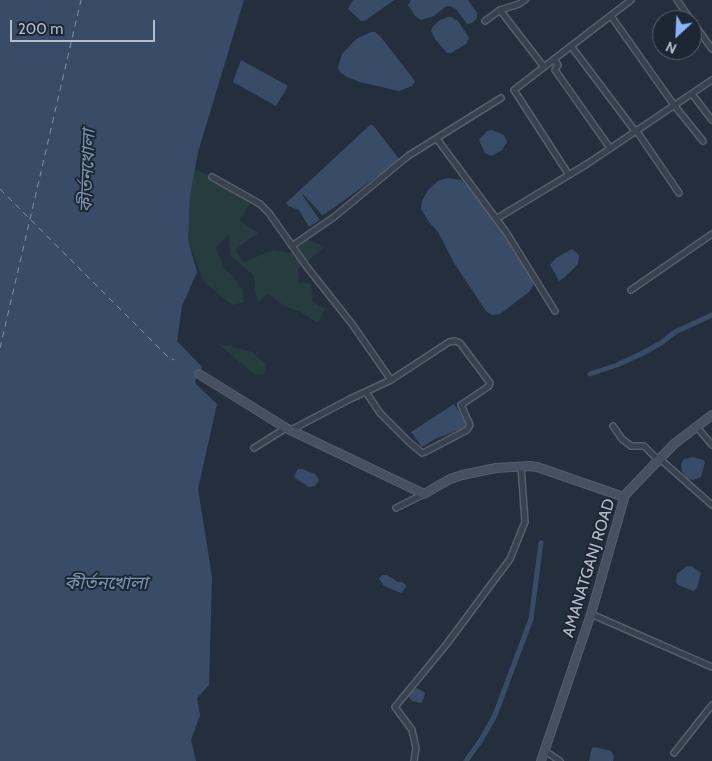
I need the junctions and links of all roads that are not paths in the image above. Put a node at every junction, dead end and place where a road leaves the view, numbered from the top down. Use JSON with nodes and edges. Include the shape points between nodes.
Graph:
{"nodes":[{"id":1,"x":525,"y":0,"type":"edge"},
{"id":2,"x":631,"y":0,"type":"edge"},
{"id":3,"x":500,"y":10,"type":"junction"},
{"id":4,"x":610,"y":16,"type":"junction"},
{"id":5,"x":485,"y":21,"type":"dead end"},
{"id":6,"x":702,"y":34,"type":"edge"},
{"id":7,"x":571,"y":46,"type":"junction"},
{"id":8,"x":712,"y":49,"type":"edge"},
{"id":9,"x":554,"y":59,"type":"junction"},
{"id":10,"x":544,"y":67,"type":"junction"},
{"id":11,"x":712,"y":80,"type":"edge"},
{"id":12,"x":692,"y":94,"type":"junction"},
{"id":13,"x":501,"y":98,"type":"dead end"},
{"id":14,"x":674,"y":105,"type":"junction"},
{"id":15,"x":712,"y":120,"type":"edge"},
{"id":16,"x":636,"y":131,"type":"junction"},
{"id":17,"x":437,"y":139,"type":"junction"},
{"id":18,"x":703,"y":141,"type":"dead end"},
{"id":19,"x":610,"y":148,"type":"junction"},
{"id":20,"x":569,"y":175,"type":"junction"},
{"id":21,"x":212,"y":177,"type":"dead end"},
{"id":22,"x":679,"y":193,"type":"dead end"},
{"id":23,"x":496,"y":219,"type":"junction"},
{"id":24,"x":712,"y":234,"type":"edge"},
{"id":25,"x":292,"y":246,"type":"junction"},
{"id":26,"x":631,"y":290,"type":"dead end"},
{"id":27,"x":554,"y":311,"type":"dead end"},
{"id":28,"x":198,"y":374,"type":"dead end"},
{"id":29,"x":391,"y":380,"type":"junction"},
{"id":30,"x":366,"y":392,"type":"junction"},
{"id":31,"x":712,"y":415,"type":"edge"},
{"id":32,"x":613,"y":426,"type":"dead end"},
{"id":33,"x":696,"y":426,"type":"junction"},
{"id":34,"x":289,"y":429,"type":"junction"},
{"id":35,"x":712,"y":444,"type":"edge"},
{"id":36,"x":254,"y":448,"type":"dead end"},
{"id":37,"x":659,"y":459,"type":"junction"},
{"id":38,"x":521,"y":466,"type":"junction"},
{"id":39,"x":424,"y":494,"type":"junction"},
{"id":40,"x":624,"y":497,"type":"junction"},
{"id":41,"x":712,"y":504,"type":"edge"},
{"id":42,"x":396,"y":508,"type":"dead end"},
{"id":43,"x":591,"y":614,"type":"junction"},
{"id":44,"x":712,"y":667,"type":"edge"},
{"id":45,"x":712,"y":705,"type":"edge"},
{"id":46,"x":545,"y":750,"type":"junction"},
{"id":47,"x":674,"y":753,"type":"dead end"},
{"id":48,"x":414,"y":761,"type":"edge"},
{"id":49,"x":541,"y":761,"type":"edge"},
{"id":50,"x":560,"y":761,"type":"edge"}],
"edges":[{"from":1,"to":3,"type":"street"},
{"from":2,"to":4,"type":"street"},
{"from":3,"to":5,"type":"street"},
{"from":3,"to":10,"type":"street"},
{"from":4,"to":7,"type":"street"},
{"from":4,"to":14,"type":"street"},
{"from":6,"to":8,"type":"street"},
{"from":7,"to":9,"type":"street"},
{"from":7,"to":16,"type":"street"},
{"from":9,"to":10,"type":"street"},
{"from":9,"to":19,"type":"street","via":[[558,65],[555,70]]},
{"from":10,"to":20,"type":"street","via":[[514,90]]},
{"from":11,"to":12,"type":"street"},
{"from":12,"to":14,"type":"street"},
{"from":12,"to":15,"type":"street"},
{"from":13,"to":17,"type":"street"},
{"from":14,"to":16,"type":"street"},
{"from":14,"to":18,"type":"street"},
{"from":16,"to":19,"type":"street"},
{"from":16,"to":22,"type":"street"},
{"from":17,"to":23,"type":"street"},
{"from":17,"to":25,"type":"street","via":[[408,156],[334,217]]},
{"from":19,"to":20,"type":"street"},
{"from":20,"to":23,"type":"street"},
{"from":21,"to":25,"type":"street","via":[[260,204]]},
{"from":23,"to":27,"type":"street"},
{"from":24,"to":26,"type":"street"},
{"from":25,"to":29,"type":"street"},
{"from":28,"to":34,"type":"main road"},
{"from":29,"to":30,"type":"street"},
{"from":29,"to":30,"type":"street","via":[[455,341],[460,343],[490,383],[460,405],[470,425],[467,430],[425,452],[409,442],[386,419]]},
{"from":30,"to":34,"type":"street"},
{"from":31,"to":33,"type":"main road","name":"AMANATGANJ ROAD"},
{"from":32,"to":37,"type":"street","via":[[631,446],[644,446]]},
{"from":33,"to":35,"type":"street"},
{"from":33,"to":37,"type":"main road","name":"AMANATGANJ ROAD"},
{"from":34,"to":36,"type":"street"},
{"from":34,"to":39,"type":"main road"},
{"from":37,"to":40,"type":"main road","name":"AMANATGANJ ROAD"},
{"from":37,"to":41,"type":"street"},
{"from":38,"to":39,"type":"main road","via":[[462,475]]},
{"from":38,"to":40,"type":"main road","via":[[537,467]]},
{"from":38,"to":48,"type":"street","via":[[525,522],[510,559],[441,652],[395,707],[412,730],[416,748]]},
{"from":39,"to":42,"type":"street"},
{"from":40,"to":43,"type":"main road","name":"AMANATGANJ ROAD"},
{"from":43,"to":44,"type":"street"},
{"from":43,"to":46,"type":"main road","name":"AMANATGANJ ROAD"},
{"from":45,"to":47,"type":"street"},
{"from":46,"to":49,"type":"main road","name":"AMANATGANJ ROAD"},
{"from":46,"to":50,"type":"street"}]}
